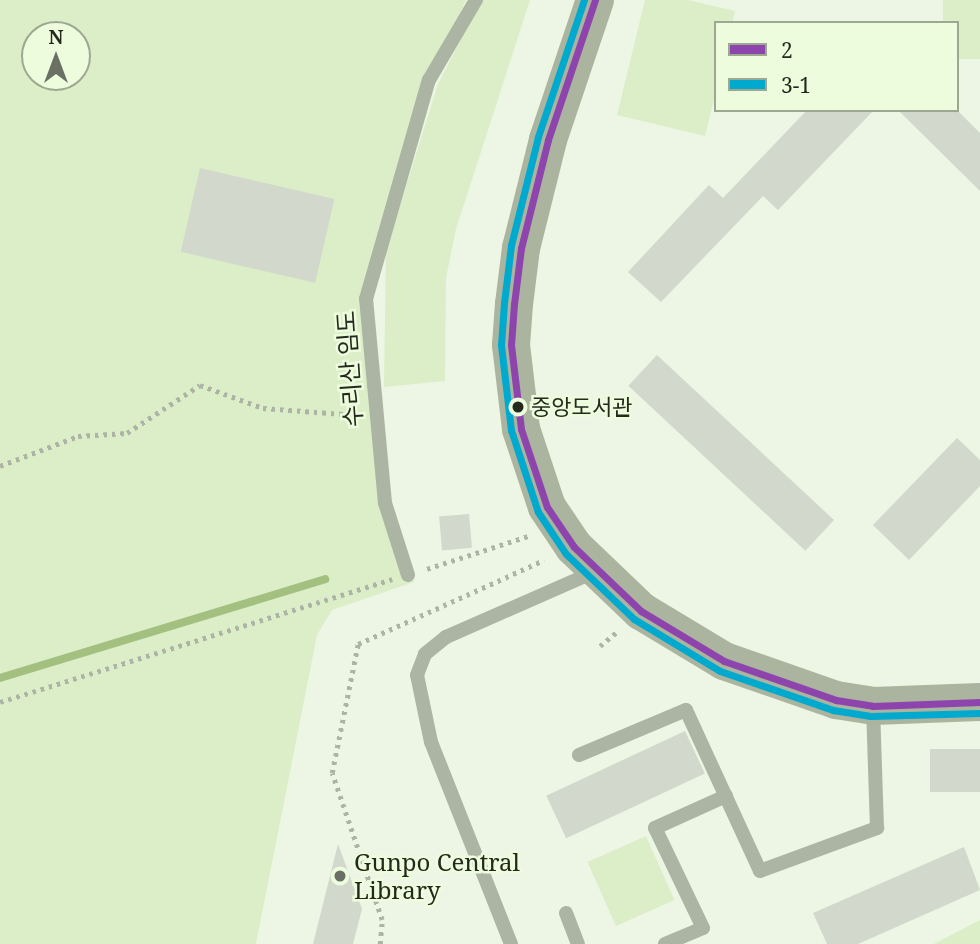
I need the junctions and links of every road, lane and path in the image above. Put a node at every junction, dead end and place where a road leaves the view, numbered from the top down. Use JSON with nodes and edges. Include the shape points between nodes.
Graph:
{"nodes":[{"id":1,"x":476,"y":0,"type":"edge"},
{"id":2,"x":595,"y":0,"type":"edge"},
{"id":3,"x":375,"y":416,"type":"junction"},
{"id":4,"x":0,"y":466,"type":"edge"},
{"id":5,"x":576,"y":548,"type":"junction"},
{"id":6,"x":408,"y":575,"type":"junction"},
{"id":7,"x":0,"y":702,"type":"edge"},
{"id":8,"x":980,"y":702,"type":"edge"},
{"id":9,"x":873,"y":706,"type":"junction"},
{"id":10,"x":579,"y":755,"type":"dead end"},
{"id":11,"x":726,"y":796,"type":"junction"},
{"id":12,"x":566,"y":913,"type":"dead end"},
{"id":13,"x":380,"y":944,"type":"edge"},
{"id":14,"x":511,"y":944,"type":"edge"},
{"id":15,"x":578,"y":944,"type":"edge"},
{"id":16,"x":664,"y":944,"type":"edge"}],
"edges":[{"from":1,"to":3,"type":"lane","name":"수리산 임도","via":[[429,80],[366,299]]},
{"from":2,"to":5,"type":"street","via":[[548,140],[521,248],[511,345],[529,462]]},
{"from":3,"to":4,"type":"path","via":[[263,408],[200,384],[127,433],[78,436]]},
{"from":3,"to":6,"type":"lane","name":"수리산 임도","via":[[385,503]]},
{"from":5,"to":6,"type":"path"},
{"from":5,"to":9,"type":"street","via":[[640,611],[724,661],[836,700]]},
{"from":5,"to":13,"type":"path","via":[[358,644],[332,773],[382,920]]},
{"from":5,"to":14,"type":"lane","via":[[446,637],[425,654],[417,675],[420,709],[431,743]]},
{"from":6,"to":7,"type":"path"},
{"from":8,"to":9,"type":"street"},
{"from":9,"to":11,"type":"lane","via":[[877,828],[760,872]]},
{"from":10,"to":11,"type":"lane","via":[[687,710]]},
{"from":11,"to":16,"type":"lane","via":[[655,828],[703,928]]},
{"from":12,"to":15,"type":"lane"}]}
